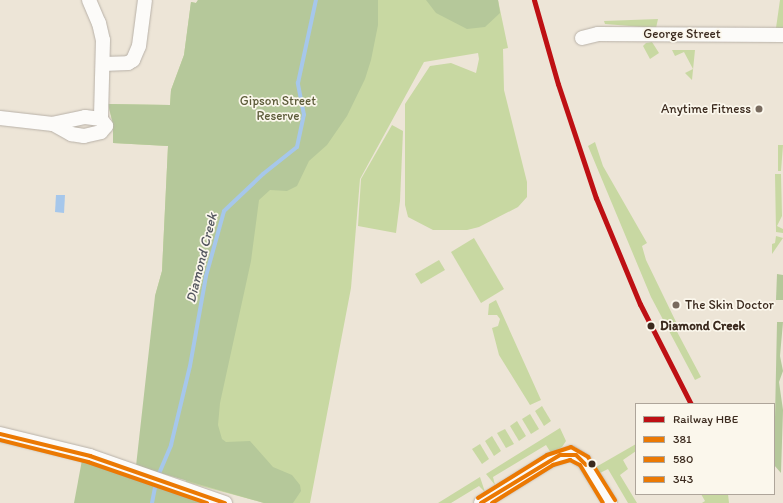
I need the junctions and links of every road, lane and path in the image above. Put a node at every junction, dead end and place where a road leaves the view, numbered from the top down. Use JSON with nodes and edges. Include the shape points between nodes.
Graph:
{"nodes":[{"id":1,"x":89,"y":0,"type":"edge"},
{"id":2,"x":145,"y":0,"type":"edge"},
{"id":3,"x":783,"y":35,"type":"edge"},
{"id":4,"x":582,"y":38,"type":"dead end"},
{"id":5,"x":103,"y":64,"type":"junction"},
{"id":6,"x":0,"y":118,"type":"edge"},
{"id":7,"x":101,"y":119,"type":"junction"},
{"id":8,"x":53,"y":124,"type":"junction"},
{"id":9,"x":0,"y":434,"type":"edge"},
{"id":10,"x":222,"y":502,"type":"edge"},
{"id":11,"x":481,"y":503,"type":"edge"},
{"id":12,"x":610,"y":503,"type":"edge"}],
"edges":[{"from":1,"to":5,"type":"street","via":[[102,32]]},
{"from":2,"to":5,"type":"street","via":[[139,46],[133,60],[128,63]]},
{"from":3,"to":4,"type":"street","name":"George Street","via":[[605,34]]},
{"from":5,"to":7,"type":"street"},
{"from":6,"to":8,"type":"street"},
{"from":7,"to":8,"type":"street","via":[[77,117]]},
{"from":7,"to":8,"type":"street","via":[[106,128],[90,136],[74,135]]},
{"from":9,"to":10,"type":"street","via":[[83,454]]},
{"from":11,"to":12,"type":"street","via":[[560,455],[576,455],[586,465]]}]}
